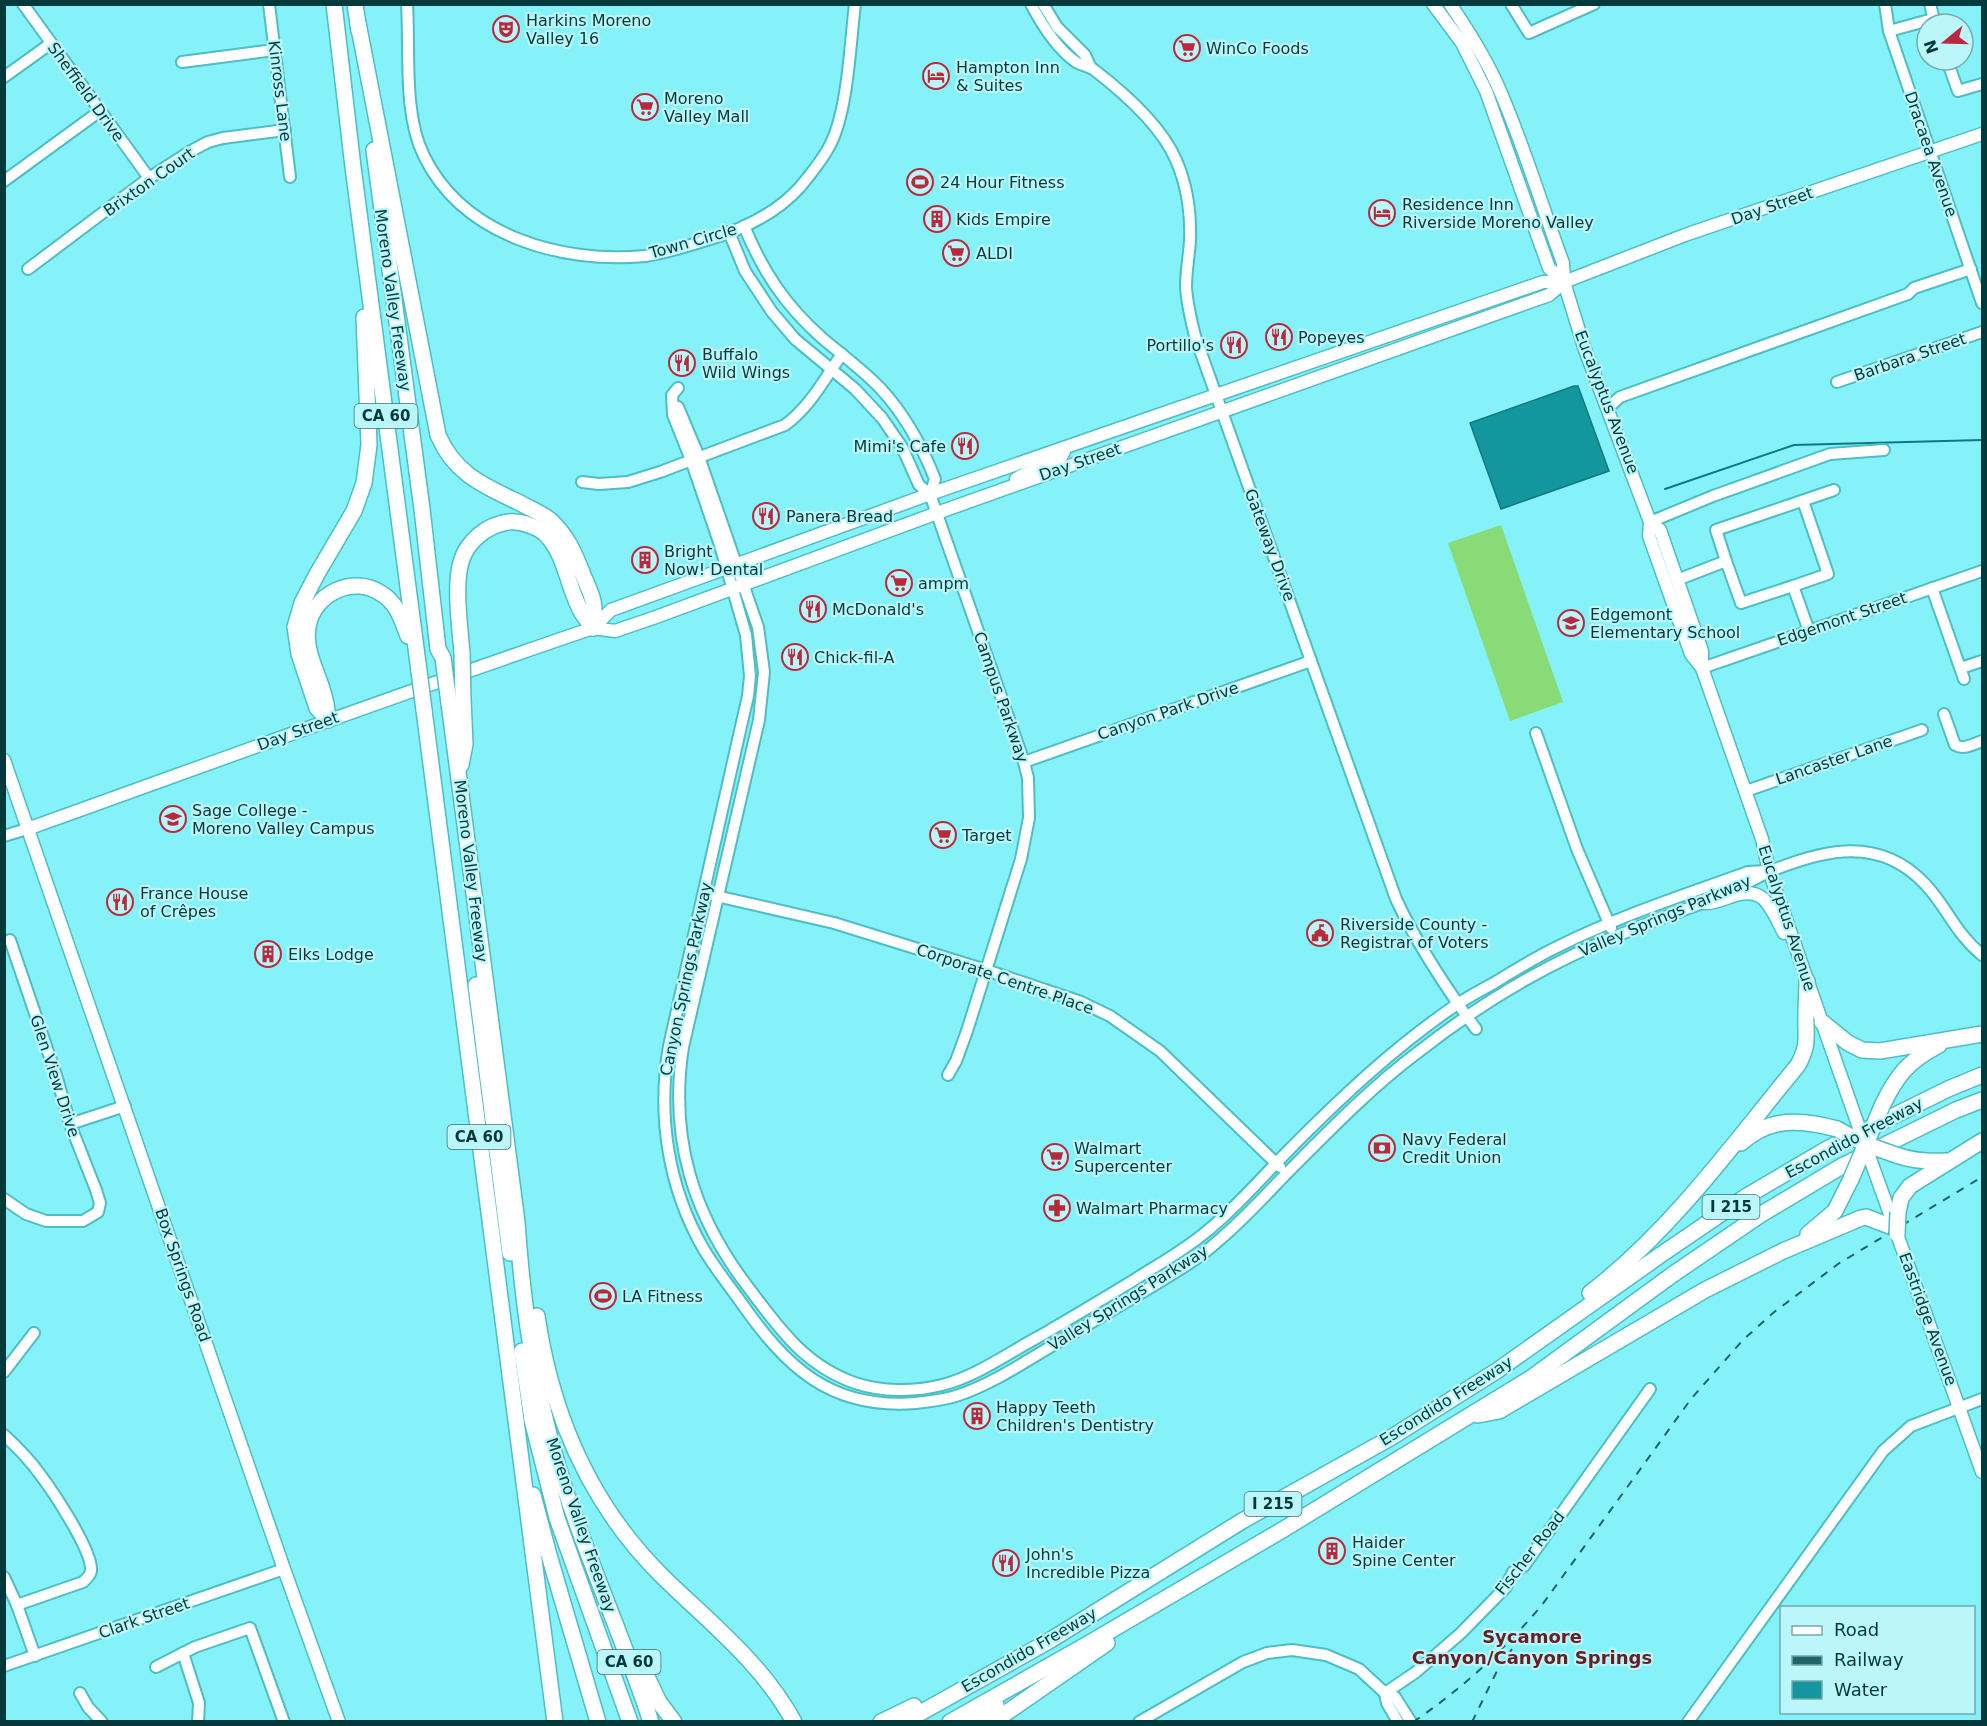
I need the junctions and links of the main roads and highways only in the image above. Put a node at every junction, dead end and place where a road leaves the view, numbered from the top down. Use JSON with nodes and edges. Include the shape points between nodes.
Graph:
{"nodes":[{"id":1,"x":334,"y":4,"type":"edge"},
{"id":2,"x":355,"y":4,"type":"edge"},
{"id":3,"x":1433,"y":4,"type":"edge"},
{"id":4,"x":1450,"y":4,"type":"edge"},
{"id":5,"x":358,"y":23,"type":"junction"},
{"id":6,"x":1486,"y":92,"type":"junction"},
{"id":7,"x":1983,"y":134,"type":"edge"},
{"id":8,"x":1522,"y":149,"type":"junction"},
{"id":9,"x":1513,"y":163,"type":"junction"},
{"id":10,"x":353,"y":167,"type":"junction"},
{"id":11,"x":1547,"y":220,"type":"junction"},
{"id":12,"x":1564,"y":282,"type":"junction"},
{"id":13,"x":1488,"y":301,"type":"junction"},
{"id":14,"x":1438,"y":318,"type":"junction"},
{"id":15,"x":1455,"y":329,"type":"junction"},
{"id":16,"x":1396,"y":349,"type":"junction"},
{"id":17,"x":1333,"y":355,"type":"junction"},
{"id":18,"x":1298,"y":385,"type":"junction"},
{"id":19,"x":1065,"y":448,"type":"junction"},
{"id":20,"x":997,"y":491,"type":"junction"},
{"id":21,"x":1650,"y":522,"type":"junction"},
{"id":22,"x":593,"y":628,"type":"junction"},
{"id":23,"x":418,"y":668,"type":"junction"},
{"id":24,"x":1702,"y":668,"type":"junction"},
{"id":25,"x":451,"y":703,"type":"junction"},
{"id":26,"x":328,"y":720,"type":"junction"},
{"id":27,"x":4,"y":760,"type":"edge"},
{"id":28,"x":30,"y":828,"type":"junction"},
{"id":29,"x":1702,"y":903,"type":"road end"},
{"id":30,"x":1801,"y":963,"type":"junction"},
{"id":31,"x":1807,"y":981,"type":"junction"},
{"id":32,"x":1822,"y":1022,"type":"junction"},
{"id":33,"x":1983,"y":1034,"type":"edge"},
{"id":34,"x":1947,"y":1041,"type":"junction"},
{"id":35,"x":1983,"y":1075,"type":"edge"},
{"id":36,"x":1983,"y":1100,"type":"edge"},
{"id":37,"x":1983,"y":1141,"type":"edge"},
{"id":38,"x":1865,"y":1143,"type":"junction"},
{"id":39,"x":1948,"y":1161,"type":"junction"},
{"id":40,"x":1719,"y":1163,"type":"junction"},
{"id":41,"x":1873,"y":1167,"type":"joint"},
{"id":42,"x":517,"y":1222,"type":"junction"},
{"id":43,"x":1893,"y":1227,"type":"junction"},
{"id":44,"x":1783,"y":1251,"type":"junction"},
{"id":45,"x":1498,"y":1370,"type":"junction"},
{"id":46,"x":1466,"y":1418,"type":"junction"},
{"id":47,"x":516,"y":1428,"type":"junction"},
{"id":48,"x":1983,"y":1472,"type":"edge"},
{"id":49,"x":1284,"y":1529,"type":"junction"},
{"id":50,"x":607,"y":1602,"type":"junction"},
{"id":51,"x":1049,"y":1641,"type":"junction"},
{"id":52,"x":1086,"y":1645,"type":"junction"},
{"id":53,"x":339,"y":1722,"type":"edge"},
{"id":54,"x":554,"y":1722,"type":"edge"},
{"id":55,"x":598,"y":1722,"type":"edge"},
{"id":56,"x":630,"y":1722,"type":"edge"},
{"id":57,"x":651,"y":1722,"type":"edge"},
{"id":58,"x":675,"y":1722,"type":"edge"},
{"id":59,"x":794,"y":1722,"type":"edge"},
{"id":60,"x":881,"y":1722,"type":"edge"},
{"id":61,"x":904,"y":1722,"type":"edge"},
{"id":62,"x":950,"y":1722,"type":"edge"},
{"id":63,"x":971,"y":1722,"type":"edge"},
{"id":64,"x":993,"y":1722,"type":"edge"}],
"edges":[{"from":1,"to":10,"type":"highway","name":"Moreno Valley Freeway","number":"CA 60"},
{"from":2,"to":5,"type":"highway","name":"Moreno Valley Freeway","number":"CA 60"},
{"from":3,"to":6,"type":"main road","name":"Eucalyptus Avenue","via":[[1462,43]]},
{"from":4,"to":8,"type":"main road","name":"Eucalyptus Avenue","via":[[1496,83]]},
{"from":5,"to":22,"type":"highway","via":[[438,435],[452,460],[471,478],[540,513],[565,536],[596,607]]},
{"from":5,"to":25,"type":"highway","name":"Moreno Valley Freeway","number":"CA 60","bridge":true,"via":[[438,656]]},
{"from":6,"to":8,"type":"main road","via":[[1500,108],[1510,138]]},
{"from":6,"to":9,"type":"main road","name":"Eucalyptus Avenue"},
{"from":7,"to":12,"type":"main road","name":"Day Street","via":[[1685,235]]},
{"from":8,"to":11,"type":"main road","name":"Eucalyptus Avenue"},
{"from":9,"to":11,"type":"main road","via":[[1521,167]]},
{"from":9,"to":12,"type":"main road","name":"Eucalyptus Avenue","via":[[1549,268]]},
{"from":10,"to":23,"type":"highway","name":"Moreno Valley Freeway","number":"CA 60"},
{"from":10,"to":26,"type":"highway","via":[[362,270],[368,464],[354,511],[302,603],[295,627],[299,654],[317,708]]},
{"from":11,"to":12,"type":"main road","name":"Eucalyptus Avenue","via":[[1563,263]]},
{"from":12,"to":13,"type":"main road","name":"Day Street","via":[[1543,282]]},
{"from":12,"to":15,"type":"main road","name":"Day Street","via":[[1549,295]]},
{"from":12,"to":21,"type":"main road","name":"Eucalyptus Avenue","via":[[1584,347]]},
{"from":13,"to":14,"type":"main road","name":"Day Street"},
{"from":13,"to":15,"type":"main road","via":[[1476,313],[1456,320]]},
{"from":14,"to":16,"type":"main road","via":[[1438,326]]},
{"from":14,"to":17,"type":"main road","name":"Day Street"},
{"from":15,"to":16,"type":"main road","name":"Day Street"},
{"from":16,"to":18,"type":"main road","name":"Day Street"},
{"from":17,"to":18,"type":"main road","via":[[1332,362],[1305,375]]},
{"from":17,"to":19,"type":"main road","name":"Day Street"},
{"from":18,"to":20,"type":"main road","name":"Day Street"},
{"from":19,"to":20,"type":"main road","via":[[1062,457],[1022,474]]},
{"from":19,"to":22,"type":"main road","name":"Day Street","via":[[611,610]]},
{"from":20,"to":22,"type":"main road","name":"Day Street","via":[[615,631]]},
{"from":21,"to":24,"type":"main road","name":"Eucalyptus Avenue","via":[[1649,536],[1668,591],[1691,654]]},
{"from":21,"to":24,"type":"main road","name":"Eucalyptus Avenue","via":[[1660,530],[1702,651]]},
{"from":22,"to":25,"type":"highway","bridge":true,"via":[[548,535],[524,524],[506,522],[486,530],[461,560],[462,653]]},
{"from":22,"to":26,"type":"main road","name":"Day Street"},
{"from":23,"to":26,"type":"highway","via":[[402,618],[388,598],[365,587],[333,592],[314,608],[307,639],[327,704]]},
{"from":23,"to":47,"type":"highway","name":"Moreno Valley Freeway","number":"CA 60","bridge":true},
{"from":24,"to":30,"type":"main road","name":"Eucalyptus Avenue"},
{"from":25,"to":42,"type":"highway","name":"Moreno Valley Freeway","number":"CA 60"},
{"from":25,"to":56,"type":"highway","via":[[532,1420],[557,1518]]},
{"from":26,"to":28,"type":"main road","name":"Day Street"},
{"from":27,"to":28,"type":"main road","name":"Box Springs Road"},
{"from":28,"to":53,"type":"main road","name":"Box Springs Road"},
{"from":29,"to":30,"type":"main road","via":[[1745,892],[1760,895]]},
{"from":30,"to":31,"type":"main road","name":"Eucalyptus Avenue"},
{"from":31,"to":32,"type":"main road","name":"Eucalyptus Avenue"},
{"from":31,"to":40,"type":"highway","via":[[1808,1039],[1803,1056]]},
{"from":32,"to":34,"type":"highway","via":[[1862,1050]]},
{"from":32,"to":38,"type":"main road","name":"Eucalyptus Avenue","bridge":true},
{"from":33,"to":34,"type":"highway"},
{"from":34,"to":38,"type":"highway","bridge":true,"via":[[1927,1051],[1894,1082]]},
{"from":35,"to":45,"type":"highway","name":"Escondido Freeway","number":"I 215","via":[[1827,1149],[1747,1196]]},
{"from":36,"to":46,"type":"highway","name":"Escondido Freeway","number":"I 215","via":[[1842,1167],[1760,1215],[1531,1378]]},
{"from":37,"to":39,"type":"highway"},
{"from":38,"to":39,"type":"highway","bridge":true,"via":[[1910,1160]]},
{"from":38,"to":40,"type":"highway","bridge":true,"via":[[1812,1122],[1780,1123],[1749,1136]]},
{"from":38,"to":41,"type":"main road","name":"Eucalyptus Avenue","bridge":true},
{"from":38,"to":44,"type":"highway","bridge":true,"via":[[1835,1211]]},
{"from":39,"to":43,"type":"highway","via":[[1910,1186],[1901,1198]]},
{"from":40,"to":45,"type":"highway","via":[[1680,1209],[1618,1270]]},
{"from":41,"to":43,"type":"main road","name":"Eastridge Avenue"},
{"from":42,"to":50,"type":"highway","name":"Moreno Valley Freeway","number":"CA 60","via":[[529,1330],[545,1417],[564,1486]]},
{"from":42,"to":59,"type":"highway","via":[[529,1260],[551,1385],[569,1438],[594,1489],[636,1549],[768,1680]]},
{"from":43,"to":44,"type":"highway","via":[[1861,1218]]},
{"from":43,"to":48,"type":"main road","name":"Eastridge Avenue"},
{"from":44,"to":46,"type":"highway","via":[[1705,1290],[1499,1411]]},
{"from":45,"to":51,"type":"highway","name":"Escondido Freeway","number":"I 215","via":[[1392,1437],[1242,1521]]},
{"from":46,"to":49,"type":"highway","name":"Escondido Freeway","number":"I 215"},
{"from":47,"to":54,"type":"highway","name":"Moreno Valley Freeway","number":"CA 60"},
{"from":47,"to":55,"type":"highway"},
{"from":49,"to":52,"type":"highway","name":"Escondido Freeway","number":"I 215"},
{"from":49,"to":64,"type":"highway"},
{"from":50,"to":57,"type":"highway","name":"Moreno Valley Freeway","number":"CA 60"},
{"from":50,"to":58,"type":"highway","via":[[630,1639],[659,1702]]},
{"from":51,"to":60,"type":"highway"},
{"from":51,"to":61,"type":"highway","name":"Escondido Freeway","number":"I 215"},
{"from":52,"to":62,"type":"highway","name":"Escondido Freeway","number":"I 215"},
{"from":52,"to":63,"type":"highway"}]}
